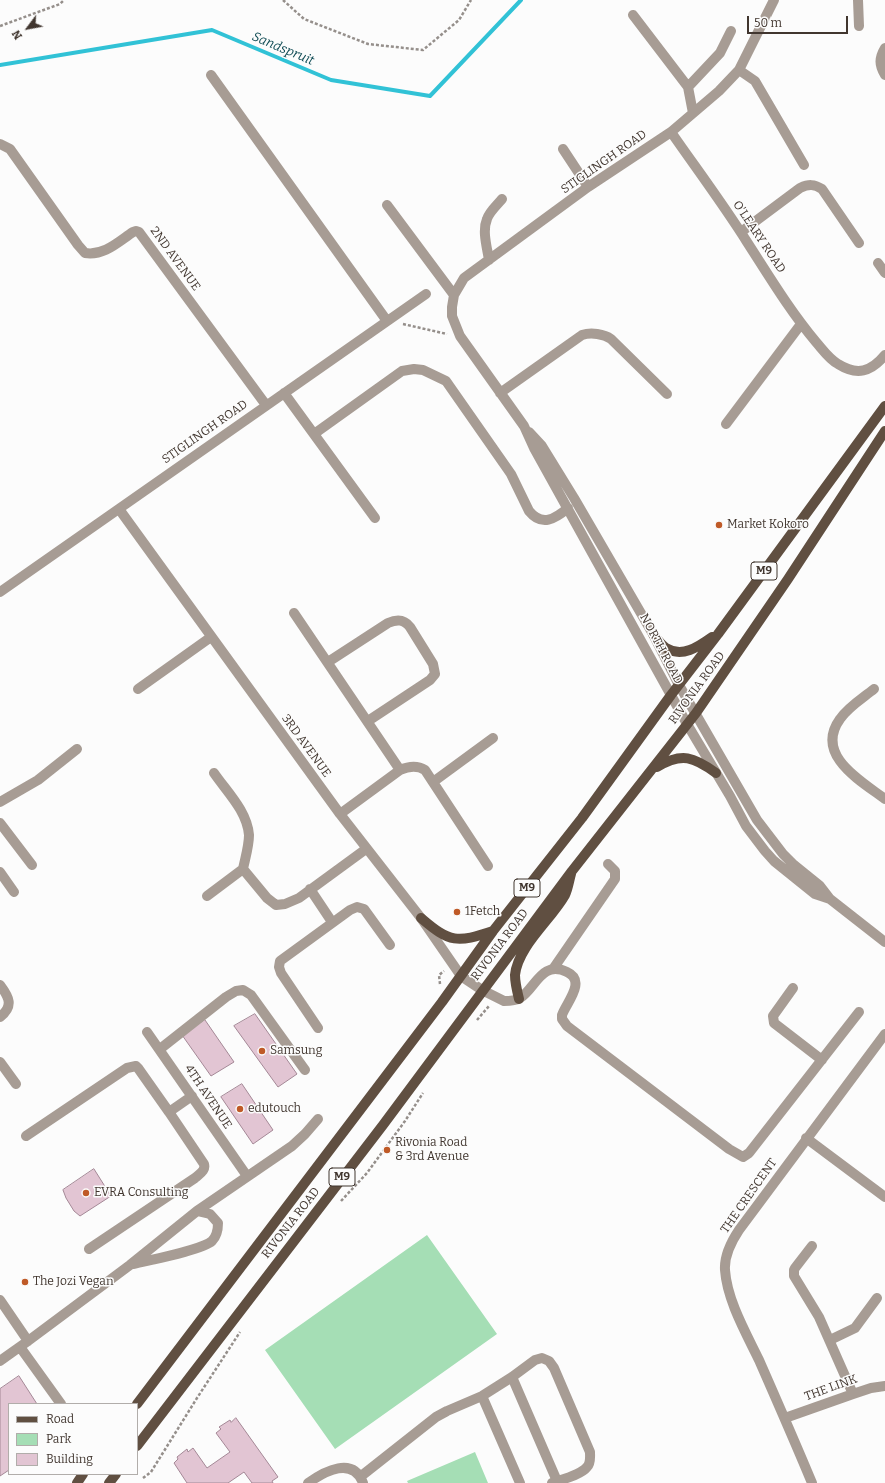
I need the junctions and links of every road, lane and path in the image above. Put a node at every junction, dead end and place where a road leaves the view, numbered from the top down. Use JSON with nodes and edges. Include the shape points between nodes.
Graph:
{"nodes":[{"id":1,"x":64,"y":0,"type":"edge"},
{"id":2,"x":283,"y":0,"type":"edge"},
{"id":3,"x":471,"y":0,"type":"edge"},
{"id":4,"x":774,"y":0,"type":"edge"},
{"id":5,"x":858,"y":0,"type":"edge"},
{"id":6,"x":633,"y":15,"type":"dead end"},
{"id":7,"x":0,"y":26,"type":"edge"},
{"id":8,"x":859,"y":26,"type":"dead end"},
{"id":9,"x":731,"y":31,"type":"dead end"},
{"id":10,"x":885,"y":48,"type":"edge"},
{"id":11,"x":739,"y":70,"type":"junction"},
{"id":12,"x":211,"y":75,"type":"dead end"},
{"id":13,"x":885,"y":75,"type":"edge"},
{"id":14,"x":688,"y":87,"type":"junction"},
{"id":15,"x":693,"y":113,"type":"junction"},
{"id":16,"x":670,"y":132,"type":"junction"},
{"id":17,"x":0,"y":144,"type":"edge"},
{"id":18,"x":563,"y":150,"type":"dead end"},
{"id":19,"x":804,"y":165,"type":"dead end"},
{"id":20,"x":588,"y":187,"type":"junction"},
{"id":21,"x":502,"y":199,"type":"dead end"},
{"id":22,"x":387,"y":205,"type":"dead end"},
{"id":23,"x":741,"y":232,"type":"junction"},
{"id":24,"x":858,"y":244,"type":"dead end"},
{"id":25,"x":489,"y":260,"type":"junction"},
{"id":26,"x":878,"y":263,"type":"dead end"},
{"id":27,"x":885,"y":273,"type":"edge"},
{"id":28,"x":426,"y":294,"type":"dead end"},
{"id":29,"x":454,"y":295,"type":"junction"},
{"id":30,"x":387,"y":321,"type":"junction"},
{"id":31,"x":801,"y":324,"type":"junction"},
{"id":32,"x":460,"y":336,"type":"junction"},
{"id":33,"x":885,"y":355,"type":"edge"},
{"id":34,"x":284,"y":392,"type":"junction"},
{"id":35,"x":500,"y":393,"type":"junction"},
{"id":36,"x":667,"y":394,"type":"dead end"},
{"id":37,"x":266,"y":405,"type":"junction"},
{"id":38,"x":885,"y":406,"type":"edge"},
{"id":39,"x":726,"y":424,"type":"dead end"},
{"id":40,"x":524,"y":426,"type":"junction"},
{"id":41,"x":885,"y":431,"type":"edge"},
{"id":42,"x":314,"y":434,"type":"junction"},
{"id":43,"x":568,"y":508,"type":"junction"},
{"id":44,"x":119,"y":509,"type":"junction"},
{"id":45,"x":375,"y":518,"type":"dead end"},
{"id":46,"x":0,"y":592,"type":"edge"},
{"id":47,"x":294,"y":613,"type":"dead end"},
{"id":48,"x":653,"y":634,"type":"junction"},
{"id":49,"x":718,"y":634,"type":"junction"},
{"id":50,"x":211,"y":637,"type":"junction"},
{"id":51,"x":328,"y":662,"type":"junction"},
{"id":52,"x":679,"y":685,"type":"junction"},
{"id":53,"x":138,"y":689,"type":"dead end"},
{"id":54,"x":874,"y":689,"type":"dead end"},
{"id":55,"x":671,"y":695,"type":"junction"},
{"id":56,"x":696,"y":713,"type":"junction"},
{"id":57,"x":368,"y":721,"type":"junction"},
{"id":58,"x":687,"y":724,"type":"junction"},
{"id":59,"x":493,"y":738,"type":"dead end"},
{"id":60,"x":77,"y":749,"type":"dead end"},
{"id":61,"x":400,"y":770,"type":"junction"},
{"id":62,"x":650,"y":771,"type":"junction"},
{"id":63,"x":214,"y":773,"type":"dead end"},
{"id":64,"x":716,"y":773,"type":"junction"},
{"id":65,"x":433,"y":782,"type":"junction"},
{"id":66,"x":885,"y":799,"type":"edge"},
{"id":67,"x":0,"y":802,"type":"edge"},
{"id":68,"x":340,"y":814,"type":"junction"},
{"id":69,"x":0,"y":823,"type":"edge"},
{"id":70,"x":366,"y":849,"type":"junction"},
{"id":71,"x":608,"y":864,"type":"dead end"},
{"id":72,"x":32,"y":865,"type":"dead end"},
{"id":73,"x":488,"y":866,"type":"dead end"},
{"id":74,"x":243,"y":869,"type":"junction"},
{"id":75,"x":572,"y":871,"type":"junction"},
{"id":76,"x":0,"y":872,"type":"edge"},
{"id":77,"x":310,"y":889,"type":"junction"},
{"id":78,"x":14,"y":892,"type":"dead end"},
{"id":79,"x":207,"y":896,"type":"dead end"},
{"id":80,"x":830,"y":899,"type":"junction"},
{"id":81,"x":422,"y":918,"type":"junction"},
{"id":82,"x":332,"y":922,"type":"junction"},
{"id":83,"x":493,"y":932,"type":"junction"},
{"id":84,"x":885,"y":942,"type":"edge"},
{"id":85,"x":390,"y":945,"type":"dead end"},
{"id":86,"x":553,"y":969,"type":"junction"},
{"id":87,"x":462,"y":976,"type":"junction"},
{"id":88,"x":0,"y":985,"type":"edge"},
{"id":89,"x":793,"y":988,"type":"dead end"},
{"id":90,"x":482,"y":990,"type":"junction"},
{"id":91,"x":519,"y":999,"type":"junction"},
{"id":92,"x":859,"y":1012,"type":"dead end"},
{"id":93,"x":0,"y":1017,"type":"edge"},
{"id":94,"x":318,"y":1028,"type":"dead end"},
{"id":95,"x":147,"y":1032,"type":"dead end"},
{"id":96,"x":885,"y":1034,"type":"edge"},
{"id":97,"x":160,"y":1049,"type":"junction"},
{"id":98,"x":822,"y":1060,"type":"junction"},
{"id":99,"x":0,"y":1062,"type":"edge"},
{"id":100,"x":305,"y":1070,"type":"dead end"},
{"id":101,"x":16,"y":1084,"type":"dead end"},
{"id":102,"x":424,"y":1091,"type":"dead end"},
{"id":103,"x":192,"y":1096,"type":"junction"},
{"id":104,"x":169,"y":1112,"type":"junction"},
{"id":105,"x":318,"y":1119,"type":"dead end"},
{"id":106,"x":26,"y":1136,"type":"dead end"},
{"id":107,"x":806,"y":1138,"type":"junction"},
{"id":108,"x":247,"y":1176,"type":"junction"},
{"id":109,"x":885,"y":1197,"type":"edge"},
{"id":110,"x":336,"y":1206,"type":"dead end"},
{"id":111,"x":197,"y":1211,"type":"junction"},
{"id":112,"x":812,"y":1246,"type":"dead end"},
{"id":113,"x":89,"y":1249,"type":"dead end"},
{"id":114,"x":130,"y":1265,"type":"junction"},
{"id":115,"x":877,"y":1298,"type":"dead end"},
{"id":116,"x":0,"y":1300,"type":"edge"},
{"id":117,"x":244,"y":1328,"type":"dead end"},
{"id":118,"x":830,"y":1340,"type":"junction"},
{"id":119,"x":24,"y":1344,"type":"junction"},
{"id":120,"x":0,"y":1361,"type":"edge"},
{"id":121,"x":512,"y":1377,"type":"junction"},
{"id":122,"x":885,"y":1386,"type":"edge"},
{"id":123,"x":853,"y":1394,"type":"junction"},
{"id":124,"x":482,"y":1396,"type":"junction"},
{"id":125,"x":60,"y":1403,"type":"edge"},
{"id":126,"x":138,"y":1403,"type":"edge"},
{"id":127,"x":786,"y":1418,"type":"junction"},
{"id":128,"x":138,"y":1445,"type":"edge"},
{"id":129,"x":115,"y":1475,"type":"edge"},
{"id":130,"x":143,"y":1478,"type":"dead end"},
{"id":131,"x":362,"y":1480,"type":"edge"},
{"id":132,"x":554,"y":1482,"type":"edge"},
{"id":133,"x":109,"y":1483,"type":"edge"},
{"id":134,"x":308,"y":1483,"type":"edge"},
{"id":135,"x":520,"y":1483,"type":"edge"},
{"id":136,"x":812,"y":1483,"type":"edge"}],
"edges":[{"from":1,"to":7,"type":"path","via":[[60,4]]},
{"from":2,"to":3,"type":"path","via":[[304,19],[368,44],[423,50],[459,20]]},
{"from":4,"to":11,"type":"street","name":"STIGLINGH ROAD"},
{"from":5,"to":8,"type":"street"},
{"from":6,"to":14,"type":"street"},
{"from":9,"to":14,"type":"street","via":[[720,53]]},
{"from":10,"to":13,"type":"street","via":[[880,64]]},
{"from":11,"to":15,"type":"street","name":"STIGLINGH ROAD"},
{"from":11,"to":19,"type":"street","via":[[755,81]]},
{"from":12,"to":30,"type":"street"},
{"from":14,"to":15,"type":"street"},
{"from":15,"to":16,"type":"street","name":"STIGLINGH ROAD"},
{"from":16,"to":20,"type":"street","name":"STIGLINGH ROAD"},
{"from":16,"to":23,"type":"street","name":"O'LEARY ROAD"},
{"from":17,"to":37,"type":"street","name":"2ND AVENUE","via":[[10,149],[85,254],[103,252],[133,232],[139,232]]},
{"from":18,"to":20,"type":"street"},
{"from":20,"to":25,"type":"street","name":"STIGLINGH ROAD"},
{"from":21,"to":25,"type":"street","via":[[486,220],[485,235]]},
{"from":22,"to":29,"type":"street"},
{"from":23,"to":24,"type":"street","via":[[800,188],[812,185],[822,189]]},
{"from":23,"to":31,"type":"street","name":"O'LEARY ROAD"},
{"from":25,"to":29,"type":"street","name":"STIGLINGH ROAD","via":[[464,278]]},
{"from":26,"to":27,"type":"street"},
{"from":28,"to":30,"type":"street","name":"STIGLINGH ROAD"},
{"from":29,"to":32,"type":"street","name":"STIGLINGH ROAD","via":[[452,316]]},
{"from":30,"to":32,"type":"path"},
{"from":30,"to":34,"type":"street","name":"STIGLINGH ROAD"},
{"from":31,"to":33,"type":"street","name":"O'LEARY ROAD","via":[[828,356],[837,364],[853,371],[867,370]]},
{"from":31,"to":39,"type":"street"},
{"from":32,"to":35,"type":"street","name":"NORTH ROAD"},
{"from":34,"to":37,"type":"street","name":"STIGLINGH ROAD"},
{"from":34,"to":42,"type":"street"},
{"from":35,"to":36,"type":"street","via":[[588,333],[607,336]]},
{"from":35,"to":40,"type":"street","name":"NORTH ROAD"},
{"from":37,"to":44,"type":"street","name":"STIGLINGH ROAD"},
{"from":38,"to":49,"type":"main road","name":"RIVONIA ROAD","number":"M9"},
{"from":40,"to":43,"type":"street","name":"NORTH ROAD"},
{"from":40,"to":48,"type":"street","name":"NORTH ROAD","via":[[542,446]]},
{"from":41,"to":56,"type":"main road","name":"RIVONIA ROAD","number":"M9","via":[[788,580]]},
{"from":42,"to":43,"type":"street","via":[[402,371],[423,370],[446,381],[511,474],[532,515],[540,520],[547,520]]},
{"from":42,"to":45,"type":"street"},
{"from":43,"to":55,"type":"street","name":"NORTH ROAD"},
{"from":44,"to":46,"type":"street","name":"STIGLINGH ROAD"},
{"from":44,"to":50,"type":"street","name":"3RD AVENUE"},
{"from":47,"to":51,"type":"street"},
{"from":48,"to":49,"type":"main road","via":[[665,648],[679,653],[687,652]]},
{"from":48,"to":52,"type":"street","name":"NORTH ROAD"},
{"from":49,"to":52,"type":"main road","name":"RIVONIA ROAD","number":"M9"},
{"from":50,"to":53,"type":"street"},
{"from":50,"to":68,"type":"street","name":"3RD AVENUE"},
{"from":51,"to":57,"type":"street"},
{"from":51,"to":57,"type":"street","via":[[388,623],[400,620],[408,624],[433,664],[435,674],[430,680]]},
{"from":52,"to":55,"type":"main road","name":"RIVONIA ROAD","number":"M9"},
{"from":52,"to":56,"type":"street","name":"NORTH ROAD"},
{"from":54,"to":66,"type":"street","via":[[840,720],[833,737],[834,752],[846,769]]},
{"from":55,"to":58,"type":"street","name":"NORTH ROAD"},
{"from":55,"to":83,"type":"main road","name":"RIVONIA ROAD","number":"M9","via":[[582,818]]},
{"from":56,"to":58,"type":"main road","name":"RIVONIA ROAD","number":"M9"},
{"from":56,"to":80,"type":"street","name":"NORTH ROAD","via":[[757,820],[783,854],[820,886]]},
{"from":57,"to":61,"type":"street"},
{"from":58,"to":62,"type":"main road","name":"RIVONIA ROAD","number":"M9"},
{"from":58,"to":64,"type":"street","name":"NORTH ROAD"},
{"from":59,"to":65,"type":"street"},
{"from":60,"to":67,"type":"street","via":[[38,780]]},
{"from":61,"to":65,"type":"street","via":[[420,767],[426,770]]},
{"from":61,"to":68,"type":"street"},
{"from":62,"to":64,"type":"main road","via":[[668,760],[690,758]]},
{"from":62,"to":75,"type":"main road","name":"RIVONIA ROAD","number":"M9"},
{"from":63,"to":74,"type":"street","via":[[239,808],[246,823],[249,837]]},
{"from":64,"to":80,"type":"street","name":"NORTH ROAD","via":[[746,826],[774,861],[805,887]]},
{"from":65,"to":73,"type":"street"},
{"from":68,"to":70,"type":"street","name":"3RD AVENUE"},
{"from":69,"to":72,"type":"street"},
{"from":70,"to":77,"type":"street"},
{"from":70,"to":81,"type":"street","name":"3RD AVENUE"},
{"from":71,"to":86,"type":"street","via":[[615,871],[614,881]]},
{"from":74,"to":77,"type":"street","via":[[276,905],[292,901]]},
{"from":74,"to":79,"type":"street"},
{"from":75,"to":90,"type":"main road","name":"RIVONIA ROAD","number":"M9"},
{"from":75,"to":91,"type":"main road","via":[[566,893],[558,907],[519,960],[515,975]]},
{"from":76,"to":78,"type":"street"},
{"from":77,"to":82,"type":"street"},
{"from":80,"to":84,"type":"street","name":"NORTH ROAD"},
{"from":81,"to":83,"type":"main road","via":[[438,932],[452,938],[471,939]]},
{"from":81,"to":87,"type":"street","name":"3RD AVENUE"},
{"from":82,"to":85,"type":"street","via":[[357,907],[364,909]]},
{"from":82,"to":94,"type":"street","via":[[280,961],[279,967]]},
{"from":83,"to":87,"type":"main road","name":"RIVONIA ROAD","number":"M9"},
{"from":86,"to":91,"type":"street","via":[[540,976]]},
{"from":86,"to":98,"type":"street","via":[[567,972],[575,982],[574,994],[562,1015],[566,1026],[741,1157],[749,1153]]},
{"from":87,"to":90,"type":"street","name":"3RD AVENUE"},
{"from":87,"to":126,"type":"main road","name":"RIVONIA ROAD","number":"M9"},
{"from":88,"to":93,"type":"street","via":[[8,995],[9,1003]]},
{"from":89,"to":98,"type":"street","via":[[773,1016],[774,1023]]},
{"from":90,"to":91,"type":"street","name":"3RD AVENUE","via":[[504,1001]]},
{"from":90,"to":128,"type":"main road","name":"RIVONIA ROAD","number":"M9","via":[[383,1125]]},
{"from":92,"to":98,"type":"street"},
{"from":95,"to":97,"type":"street","name":"4TH AVENUE"},
{"from":96,"to":107,"type":"street","name":"THE CRESCENT"},
{"from":97,"to":100,"type":"street","via":[[226,997],[243,990],[251,995]]},
{"from":97,"to":103,"type":"street","name":"4TH AVENUE"},
{"from":99,"to":101,"type":"street"},
{"from":102,"to":110,"type":"path","via":[[406,1121],[367,1173]]},
{"from":103,"to":104,"type":"street"},
{"from":103,"to":108,"type":"street","name":"4TH AVENUE"},
{"from":104,"to":106,"type":"street","via":[[134,1066]]},
{"from":104,"to":113,"type":"street","via":[[204,1164],[204,1171]]},
{"from":105,"to":108,"type":"street","via":[[292,1146]]},
{"from":107,"to":109,"type":"street"},
{"from":107,"to":127,"type":"street","name":"THE CRESCENT","via":[[734,1238],[724,1268],[735,1308]]},
{"from":108,"to":111,"type":"street"},
{"from":111,"to":114,"type":"street"},
{"from":111,"to":114,"type":"street","via":[[210,1214],[218,1223],[216,1237],[212,1241],[187,1251]]},
{"from":112,"to":118,"type":"street","via":[[793,1273]]},
{"from":114,"to":119,"type":"street"},
{"from":115,"to":118,"type":"street","via":[[855,1328]]},
{"from":116,"to":119,"type":"street"},
{"from":117,"to":130,"type":"path","via":[[151,1472]]},
{"from":118,"to":123,"type":"street"},
{"from":119,"to":120,"type":"street"},
{"from":119,"to":125,"type":"street"},
{"from":121,"to":124,"type":"street"},
{"from":121,"to":132,"type":"street"},
{"from":121,"to":132,"type":"street","via":[[535,1360],[542,1358],[549,1361],[590,1452],[587,1468]]},
{"from":122,"to":123,"type":"street","name":"THE LINK"},
{"from":123,"to":127,"type":"street","name":"THE LINK"},
{"from":124,"to":131,"type":"street","via":[[436,1417]]},
{"from":124,"to":135,"type":"street"},
{"from":127,"to":136,"type":"street","name":"THE CRESCENT"},
{"from":129,"to":133,"type":"main road"},
{"from":131,"to":134,"type":"street","via":[[350,1468],[342,1467]]}]}
